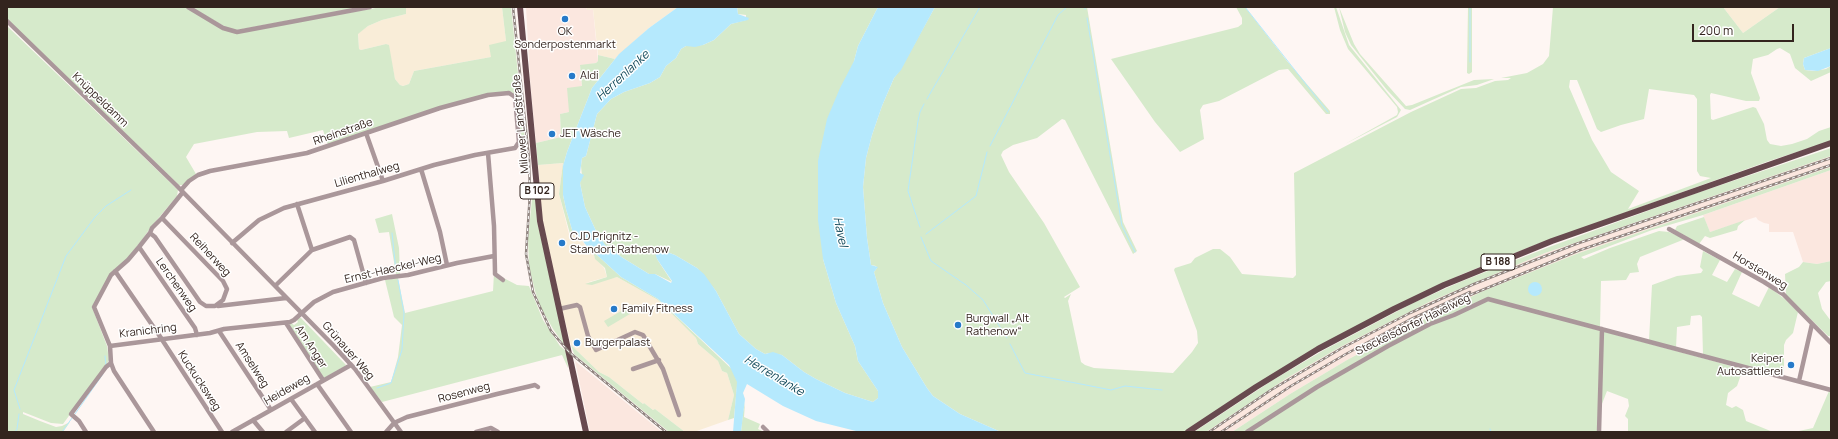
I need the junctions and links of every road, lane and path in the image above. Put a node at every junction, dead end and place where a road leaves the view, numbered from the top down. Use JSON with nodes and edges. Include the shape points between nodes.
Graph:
{"nodes":[{"id":1,"x":188,"y":7,"type":"edge"},
{"id":2,"x":370,"y":7,"type":"edge"},
{"id":3,"x":520,"y":7,"type":"edge"},
{"id":4,"x":7,"y":21,"type":"edge"},
{"id":5,"x":366,"y":133,"type":"junction"},
{"id":6,"x":1831,"y":143,"type":"edge"},
{"id":7,"x":517,"y":146,"type":"joint"},
{"id":8,"x":488,"y":153,"type":"junction"},
{"id":9,"x":421,"y":169,"type":"junction"},
{"id":10,"x":383,"y":181,"type":"junction"},
{"id":11,"x":182,"y":191,"type":"junction"},
{"id":12,"x":297,"y":204,"type":"junction"},
{"id":13,"x":162,"y":218,"type":"junction"},
{"id":14,"x":1669,"y":229,"type":"dead end"},
{"id":15,"x":150,"y":233,"type":"junction"},
{"id":16,"x":232,"y":243,"type":"junction"},
{"id":17,"x":139,"y":247,"type":"junction"},
{"id":18,"x":312,"y":250,"type":"junction"},
{"id":19,"x":494,"y":256,"type":"junction"},
{"id":20,"x":447,"y":265,"type":"junction"},
{"id":21,"x":115,"y":271,"type":"junction"},
{"id":22,"x":503,"y":280,"type":"dead end"},
{"id":23,"x":366,"y":283,"type":"junction"},
{"id":24,"x":275,"y":286,"type":"junction"},
{"id":25,"x":286,"y":298,"type":"junction"},
{"id":26,"x":215,"y":306,"type":"junction"},
{"id":27,"x":559,"y":308,"type":"junction"},
{"id":28,"x":301,"y":313,"type":"junction"},
{"id":29,"x":286,"y":323,"type":"junction"},
{"id":30,"x":1812,"y":324,"type":"junction"},
{"id":31,"x":1602,"y":329,"type":"junction"},
{"id":32,"x":219,"y":331,"type":"junction"},
{"id":33,"x":197,"y":335,"type":"junction"},
{"id":34,"x":161,"y":339,"type":"junction"},
{"id":35,"x":1831,"y":343,"type":"edge"},
{"id":36,"x":110,"y":346,"type":"junction"},
{"id":37,"x":659,"y":360,"type":"junction"},
{"id":38,"x":111,"y":363,"type":"junction"},
{"id":39,"x":351,"y":365,"type":"junction"},
{"id":40,"x":633,"y":369,"type":"dead end"},
{"id":41,"x":323,"y":380,"type":"junction"},
{"id":42,"x":1799,"y":381,"type":"junction"},
{"id":43,"x":317,"y":384,"type":"junction"},
{"id":44,"x":538,"y":387,"type":"dead end"},
{"id":45,"x":1831,"y":390,"type":"edge"},
{"id":46,"x":291,"y":399,"type":"junction"},
{"id":47,"x":271,"y":410,"type":"junction"},
{"id":48,"x":679,"y":415,"type":"dead end"},
{"id":49,"x":305,"y":418,"type":"junction"},
{"id":50,"x":254,"y":420,"type":"junction"},
{"id":51,"x":394,"y":423,"type":"junction"},
{"id":52,"x":763,"y":427,"type":"dead end"},
{"id":53,"x":86,"y":432,"type":"edge"},
{"id":54,"x":154,"y":432,"type":"edge"},
{"id":55,"x":222,"y":432,"type":"edge"},
{"id":56,"x":232,"y":432,"type":"edge"},
{"id":57,"x":263,"y":432,"type":"edge"},
{"id":58,"x":286,"y":432,"type":"edge"},
{"id":59,"x":315,"y":432,"type":"edge"},
{"id":60,"x":352,"y":432,"type":"edge"},
{"id":61,"x":386,"y":432,"type":"edge"},
{"id":62,"x":401,"y":432,"type":"edge"},
{"id":63,"x":476,"y":432,"type":"edge"},
{"id":64,"x":498,"y":432,"type":"edge"},
{"id":65,"x":586,"y":432,"type":"edge"},
{"id":66,"x":768,"y":432,"type":"edge"},
{"id":67,"x":1188,"y":432,"type":"edge"},
{"id":68,"x":1247,"y":432,"type":"edge"},
{"id":69,"x":1599,"y":432,"type":"edge"}],
"edges":[{"from":1,"to":2,"type":"street","via":[[224,28],[237,32]]},
{"from":3,"to":27,"type":"main road","name":"Milower Landstraße","number":"B 102","via":[[540,221]]},
{"from":4,"to":11,"type":"street","name":"Knüppeldamm"},
{"from":5,"to":7,"type":"street","name":"Rheinstraße","via":[[440,108],[488,95],[509,93],[514,95],[519,142]]},
{"from":5,"to":10,"type":"street"},
{"from":5,"to":11,"type":"street","name":"Rheinstraße","via":[[307,153],[198,174]]},
{"from":6,"to":67,"type":"main road","number":"B 188","via":[[1552,241],[1451,282],[1318,349]]},
{"from":7,"to":8,"type":"street","name":"Lilienthalweg","via":[[512,150]]},
{"from":8,"to":9,"type":"street","name":"Lilienthalweg","via":[[454,159]]},
{"from":8,"to":19,"type":"street"},
{"from":9,"to":10,"type":"street","name":"Lilienthalweg"},
{"from":9,"to":20,"type":"street"},
{"from":10,"to":12,"type":"street","name":"Lilienthalweg"},
{"from":11,"to":13,"type":"street","name":"Kranichring"},
{"from":11,"to":16,"type":"street","name":"Grünauer Weg"},
{"from":12,"to":16,"type":"street","name":"Lilienthalweg","via":[[259,220]]},
{"from":12,"to":18,"type":"street"},
{"from":13,"to":15,"type":"street","name":"Kranichring"},
{"from":13,"to":26,"type":"street","name":"Reiherweg","via":[[225,284],[226,297]]},
{"from":14,"to":30,"type":"street","name":"Horstenweg","via":[[1783,294]]},
{"from":15,"to":17,"type":"street","name":"Kranichring"},
{"from":15,"to":26,"type":"street","via":[[200,302],[206,306]]},
{"from":16,"to":24,"type":"street","name":"Grünauer Weg"},
{"from":17,"to":21,"type":"street","name":"Kranichring"},
{"from":17,"to":33,"type":"street","name":"Lerchenweg","via":[[195,328]]},
{"from":18,"to":23,"type":"street","via":[[351,237]]},
{"from":18,"to":24,"type":"street"},
{"from":19,"to":20,"type":"street","name":"Ernst-Haeckel-Weg"},
{"from":19,"to":22,"type":"street","via":[[495,274]]},
{"from":20,"to":23,"type":"street","name":"Ernst-Haeckel-Weg"},
{"from":21,"to":34,"type":"street","name":"Kuckucksweg"},
{"from":21,"to":36,"type":"street","name":"Kranichring","via":[[94,307]]},
{"from":23,"to":28,"type":"street","name":"Ernst-Haeckel-Weg","via":[[323,296]]},
{"from":24,"to":25,"type":"street","name":"Grünauer Weg"},
{"from":25,"to":26,"type":"street"},
{"from":25,"to":28,"type":"street","name":"Grünauer Weg"},
{"from":27,"to":37,"type":"street","via":[[577,305],[580,307],[588,336],[596,350],[635,332],[643,335]]},
{"from":27,"to":65,"type":"main road","name":"Milower Landstraße","number":"B 102"},
{"from":28,"to":29,"type":"street","name":"Kranichring"},
{"from":28,"to":39,"type":"street","name":"Grünauer Weg"},
{"from":29,"to":32,"type":"street","name":"Kranichring"},
{"from":29,"to":41,"type":"street","name":"Am Anger"},
{"from":30,"to":35,"type":"street","name":"Horstenweg"},
{"from":30,"to":42,"type":"street"},
{"from":31,"to":42,"type":"street","name":"Steckelsdorfer Havelweg"},
{"from":31,"to":68,"type":"street","name":"Steckelsdorfer Havelweg","via":[[1492,299],[1483,300],[1430,324],[1352,366]]},
{"from":31,"to":69,"type":"street"},
{"from":32,"to":33,"type":"street","name":"Kranichring"},
{"from":32,"to":47,"type":"street","name":"Amselweg"},
{"from":33,"to":34,"type":"street","name":"Kranichring"},
{"from":34,"to":36,"type":"street","name":"Kranichring"},
{"from":34,"to":55,"type":"street","name":"Kuckucksweg"},
{"from":36,"to":38,"type":"street"},
{"from":37,"to":40,"type":"street"},
{"from":37,"to":48,"type":"street"},
{"from":38,"to":53,"type":"street","via":[[106,366],[71,414]]},
{"from":38,"to":54,"type":"street","via":[[116,375]]},
{"from":39,"to":41,"type":"street","name":"Heideweg"},
{"from":39,"to":51,"type":"street","name":"Grünauer Weg"},
{"from":41,"to":43,"type":"street","name":"Heideweg"},
{"from":42,"to":45,"type":"street","name":"Steckelsdorfer Havelweg"},
{"from":43,"to":46,"type":"street","name":"Heideweg"},
{"from":43,"to":60,"type":"street"},
{"from":44,"to":51,"type":"street","name":"Rosenweg","via":[[535,385],[497,394]]},
{"from":46,"to":47,"type":"street","name":"Heideweg"},
{"from":46,"to":49,"type":"street"},
{"from":47,"to":50,"type":"street","name":"Heideweg"},
{"from":49,"to":58,"type":"street"},
{"from":49,"to":59,"type":"street"},
{"from":50,"to":56,"type":"street","name":"Heideweg"},
{"from":50,"to":57,"type":"street"},
{"from":51,"to":61,"type":"street"},
{"from":51,"to":62,"type":"street","name":"Grünauer Weg"},
{"from":52,"to":66,"type":"street"},
{"from":63,"to":64,"type":"street","via":[[488,428],[494,428]]}]}
